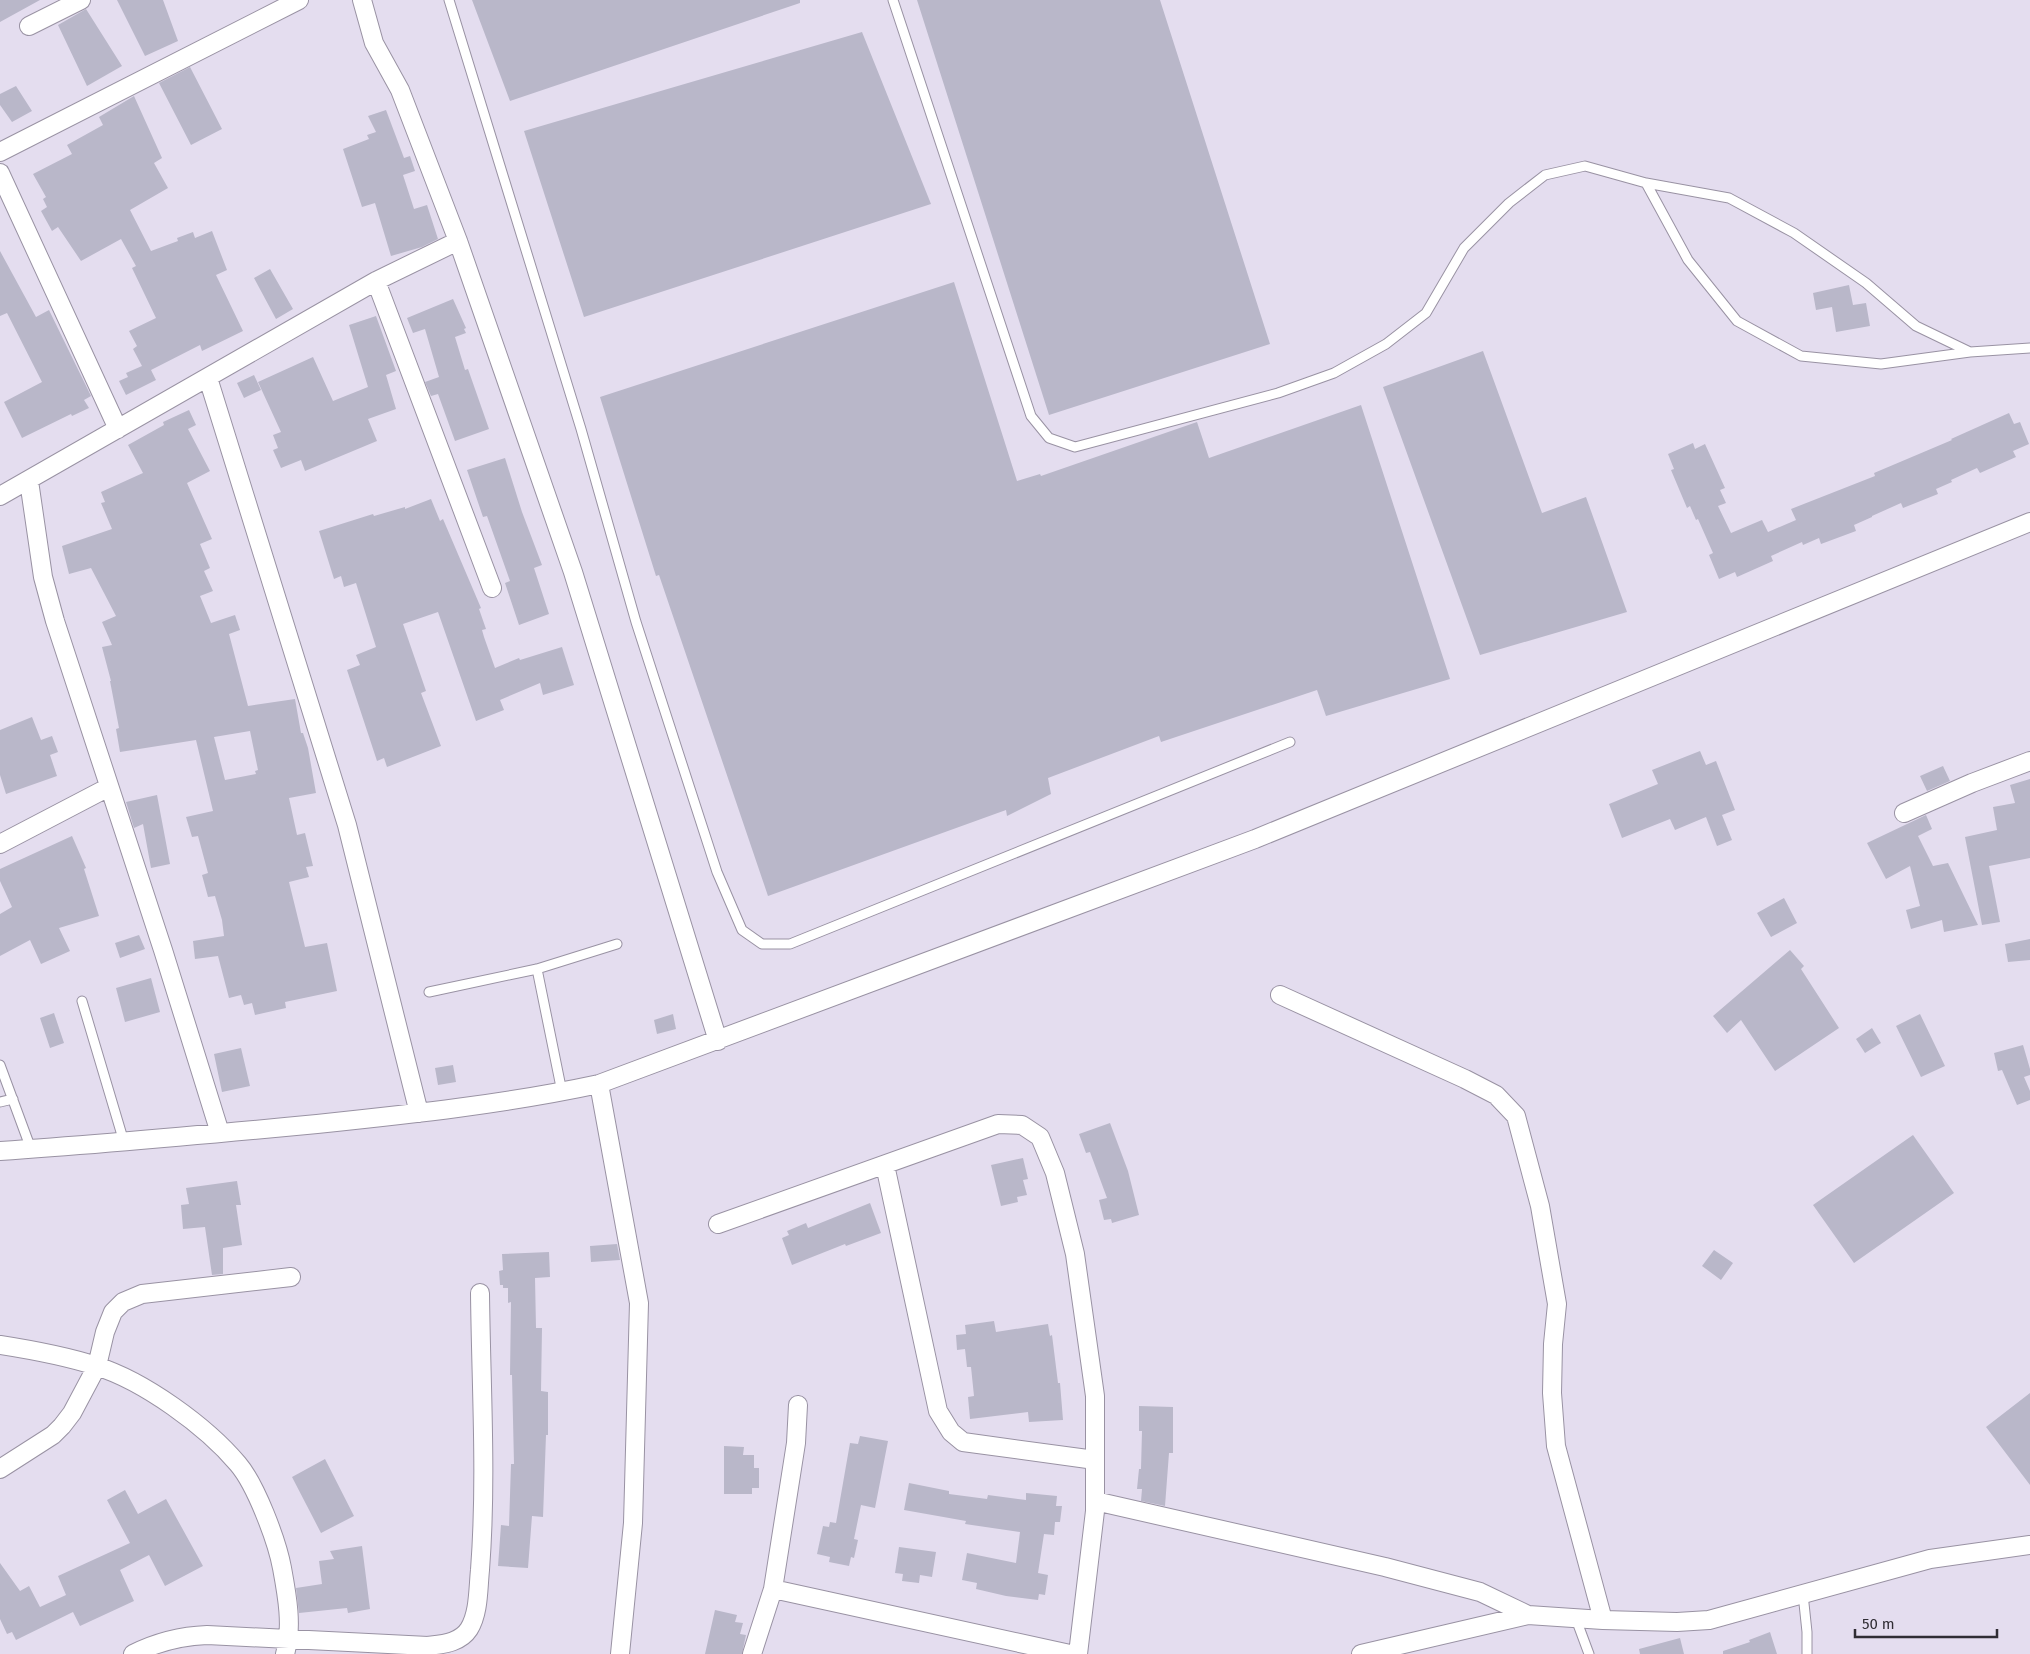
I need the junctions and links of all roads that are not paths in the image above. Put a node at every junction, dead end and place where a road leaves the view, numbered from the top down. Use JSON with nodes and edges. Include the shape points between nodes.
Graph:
{"nodes":[{"id":1,"x":81,"y":0,"type":"edge"},
{"id":2,"x":299,"y":0,"type":"edge"},
{"id":3,"x":362,"y":0,"type":"edge"},
{"id":4,"x":449,"y":0,"type":"edge"},
{"id":5,"x":893,"y":0,"type":"edge"},
{"id":6,"x":28,"y":26,"type":"dead end"},
{"id":7,"x":0,"y":152,"type":"edge"},
{"id":8,"x":0,"y":173,"type":"edge"},
{"id":9,"x":1646,"y":183,"type":"junction"},
{"id":10,"x":458,"y":241,"type":"junction"},
{"id":11,"x":376,"y":281,"type":"junction"},
{"id":12,"x":2030,"y":348,"type":"edge"},
{"id":13,"x":1970,"y":352,"type":"junction"},
{"id":14,"x":208,"y":378,"type":"junction"},
{"id":15,"x":118,"y":429,"type":"junction"},
{"id":16,"x":29,"y":481,"type":"junction"},
{"id":17,"x":0,"y":496,"type":"edge"},
{"id":18,"x":2030,"y":522,"type":"edge"},
{"id":19,"x":492,"y":588,"type":"dead end"},
{"id":20,"x":1290,"y":742,"type":"dead end"},
{"id":21,"x":2030,"y":761,"type":"edge"},
{"id":22,"x":109,"y":787,"type":"junction"},
{"id":23,"x":1904,"y":813,"type":"dead end"},
{"id":24,"x":0,"y":844,"type":"edge"},
{"id":25,"x":617,"y":944,"type":"dead end"},
{"id":26,"x":537,"y":969,"type":"junction"},
{"id":27,"x":429,"y":992,"type":"dead end"},
{"id":28,"x":1280,"y":995,"type":"dead end"},
{"id":29,"x":82,"y":1001,"type":"dead end"},
{"id":30,"x":718,"y":1041,"type":"junction"},
{"id":31,"x":0,"y":1065,"type":"edge"},
{"id":32,"x":599,"y":1084,"type":"junction"},
{"id":33,"x":562,"y":1092,"type":"junction"},
{"id":34,"x":13,"y":1099,"type":"junction"},
{"id":35,"x":0,"y":1102,"type":"edge"},
{"id":36,"x":419,"y":1113,"type":"junction"},
{"id":37,"x":220,"y":1134,"type":"junction"},
{"id":38,"x":124,"y":1142,"type":"junction"},
{"id":39,"x":31,"y":1149,"type":"junction"},
{"id":40,"x":0,"y":1151,"type":"edge"},
{"id":41,"x":885,"y":1165,"type":"junction"},
{"id":42,"x":718,"y":1224,"type":"dead end"},
{"id":43,"x":291,"y":1277,"type":"dead end"},
{"id":44,"x":480,"y":1293,"type":"dead end"},
{"id":45,"x":0,"y":1345,"type":"edge"},
{"id":46,"x":97,"y":1366,"type":"junction"},
{"id":47,"x":798,"y":1404,"type":"dead end"},
{"id":48,"x":1095,"y":1460,"type":"junction"},
{"id":49,"x":0,"y":1469,"type":"edge"},
{"id":50,"x":1095,"y":1501,"type":"junction"},
{"id":51,"x":2030,"y":1545,"type":"edge"},
{"id":52,"x":773,"y":1589,"type":"junction"},
{"id":53,"x":1803,"y":1594,"type":"junction"},
{"id":54,"x":1528,"y":1615,"type":"junction"},
{"id":55,"x":1576,"y":1618,"type":"junction"},
{"id":56,"x":1603,"y":1620,"type":"junction"},
{"id":57,"x":287,"y":1646,"type":"edge"},
{"id":58,"x":449,"y":1648,"type":"edge"},
{"id":59,"x":133,"y":1654,"type":"edge"},
{"id":60,"x":620,"y":1654,"type":"edge"},
{"id":61,"x":752,"y":1654,"type":"edge"},
{"id":62,"x":1070,"y":1654,"type":"edge"},
{"id":63,"x":1078,"y":1654,"type":"edge"},
{"id":64,"x":1361,"y":1654,"type":"edge"},
{"id":65,"x":1589,"y":1654,"type":"edge"},
{"id":66,"x":1807,"y":1654,"type":"edge"}],
"edges":[{"from":1,"to":6,"type":"street"},
{"from":2,"to":7,"type":"street"},
{"from":3,"to":10,"type":"street","via":[[374,43],[400,90]]},
{"from":4,"to":20,"type":"lane","via":[[581,429],[636,622],[718,872],[742,930],[762,944],[790,944]]},
{"from":5,"to":9,"type":"lane","via":[[1031,416],[1049,438],[1076,447],[1278,393],[1334,373],[1386,344],[1426,313],[1464,248],[1509,203],[1545,175],[1585,166]]},
{"from":8,"to":15,"type":"street"},
{"from":9,"to":13,"type":"lane","via":[[1729,198],[1794,233],[1866,284],[1916,326]]},
{"from":9,"to":13,"type":"lane","via":[[1688,260],[1737,321],[1800,356],[1881,364]]},
{"from":10,"to":11,"type":"street"},
{"from":10,"to":30,"type":"street","via":[[573,572]]},
{"from":11,"to":14,"type":"street"},
{"from":11,"to":19,"type":"street"},
{"from":12,"to":13,"type":"lane"},
{"from":14,"to":15,"type":"street"},
{"from":14,"to":36,"type":"street","via":[[348,824]]},
{"from":15,"to":16,"type":"street"},
{"from":16,"to":17,"type":"street"},
{"from":16,"to":22,"type":"street","via":[[43,577]]},
{"from":18,"to":30,"type":"street","via":[[1255,839]]},
{"from":21,"to":23,"type":"street"},
{"from":22,"to":24,"type":"street"},
{"from":22,"to":37,"type":"street"},
{"from":25,"to":26,"type":"lane"},
{"from":26,"to":27,"type":"lane"},
{"from":26,"to":33,"type":"lane"},
{"from":28,"to":56,"type":"street","via":[[1465,1079],[1496,1095],[1516,1116],[1540,1206],[1557,1304],[1552,1393],[1556,1446]]},
{"from":29,"to":38,"type":"lane"},
{"from":30,"to":32,"type":"street"},
{"from":31,"to":34,"type":"lane"},
{"from":32,"to":33,"type":"street"},
{"from":32,"to":60,"type":"street","via":[[639,1303],[633,1523]]},
{"from":33,"to":36,"type":"street"},
{"from":34,"to":35,"type":"lane"},
{"from":34,"to":39,"type":"lane"},
{"from":36,"to":37,"type":"street"},
{"from":37,"to":38,"type":"street"},
{"from":38,"to":39,"type":"street"},
{"from":39,"to":40,"type":"street"},
{"from":41,"to":42,"type":"street"},
{"from":41,"to":48,"type":"street","via":[[938,1411],[951,1432],[963,1442]]},
{"from":41,"to":48,"type":"street","via":[[998,1124],[1022,1125],[1040,1137],[1055,1173],[1075,1254],[1095,1396]]},
{"from":43,"to":46,"type":"street","via":[[142,1294],[123,1302],[108,1321]]},
{"from":44,"to":58,"type":"street","via":[[484,1437],[479,1573],[475,1615],[469,1629]]},
{"from":45,"to":46,"type":"street"},
{"from":46,"to":49,"type":"street","via":[[62,1426]]},
{"from":46,"to":57,"type":"street","via":[[135,1383],[175,1408],[208,1434],[239,1465],[271,1528],[280,1556],[285,1584]]},
{"from":47,"to":52,"type":"street","via":[[796,1443]]},
{"from":48,"to":50,"type":"street"},
{"from":50,"to":54,"type":"street","via":[[1480,1592]]},
{"from":50,"to":63,"type":"street"},
{"from":51,"to":53,"type":"street","via":[[1930,1559]]},
{"from":52,"to":61,"type":"street"},
{"from":52,"to":62,"type":"street"},
{"from":53,"to":56,"type":"street","via":[[1709,1620]]},
{"from":53,"to":66,"type":"lane"},
{"from":54,"to":55,"type":"street"},
{"from":54,"to":64,"type":"street"},
{"from":55,"to":56,"type":"street"},
{"from":55,"to":65,"type":"lane"},
{"from":57,"to":58,"type":"street"},
{"from":57,"to":59,"type":"street","via":[[207,1635],[185,1636]]}]}
